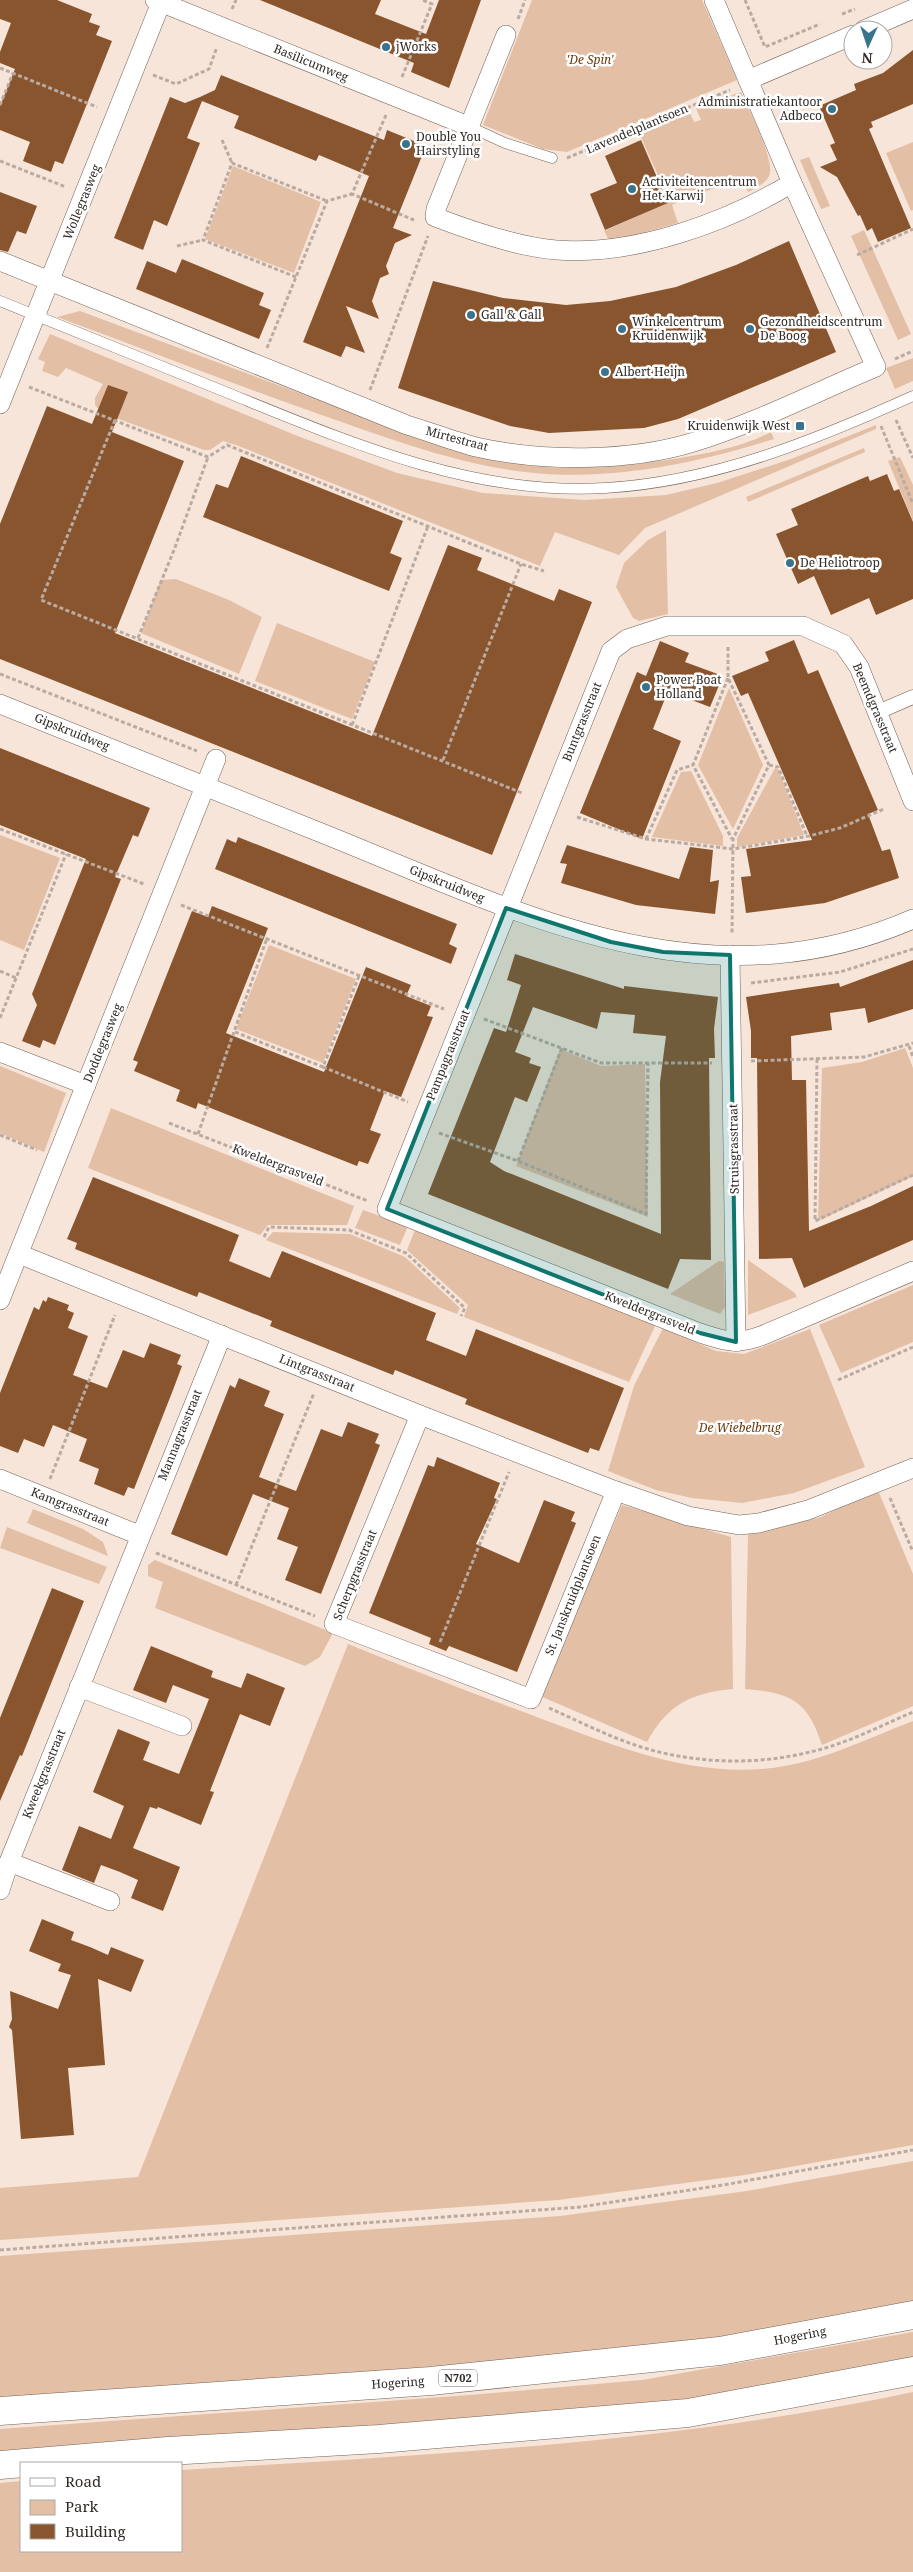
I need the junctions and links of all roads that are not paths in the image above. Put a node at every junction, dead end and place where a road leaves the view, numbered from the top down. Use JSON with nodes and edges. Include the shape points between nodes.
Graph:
{"nodes":[{"id":1,"x":714,"y":0,"type":"edge"},
{"id":2,"x":159,"y":1,"type":"edge"},
{"id":3,"x":913,"y":9,"type":"edge"},
{"id":4,"x":887,"y":20,"type":"edge"},
{"id":5,"x":506,"y":34,"type":"dead end"},
{"id":6,"x":843,"y":39,"type":"edge"},
{"id":7,"x":748,"y":80,"type":"junction"},
{"id":8,"x":468,"y":126,"type":"junction"},
{"id":9,"x":552,"y":158,"type":"road end"},
{"id":10,"x":792,"y":183,"type":"junction"},
{"id":11,"x":0,"y":261,"type":"edge"},
{"id":12,"x":50,"y":282,"type":"junction"},
{"id":13,"x":0,"y":301,"type":"edge"},
{"id":14,"x":36,"y":316,"type":"junction"},
{"id":15,"x":913,"y":396,"type":"edge"},
{"id":16,"x":0,"y":404,"type":"edge"},
{"id":17,"x":729,"y":626,"type":"joint"},
{"id":18,"x":913,"y":697,"type":"edge"},
{"id":19,"x":0,"y":704,"type":"edge"},
{"id":20,"x":884,"y":710,"type":"junction"},
{"id":21,"x":216,"y":759,"type":"road end"},
{"id":22,"x":206,"y":786,"type":"junction"},
{"id":23,"x":913,"y":801,"type":"edge"},
{"id":24,"x":506,"y":908,"type":"junction"},
{"id":25,"x":913,"y":919,"type":"edge"},
{"id":26,"x":730,"y":955,"type":"junction"},
{"id":27,"x":0,"y":1052,"type":"edge"},
{"id":28,"x":86,"y":1085,"type":"junction"},
{"id":29,"x":388,"y":1205,"type":"joint"},
{"id":30,"x":19,"y":1254,"type":"junction"},
{"id":31,"x":913,"y":1271,"type":"edge"},
{"id":32,"x":0,"y":1300,"type":"edge"},
{"id":33,"x":222,"y":1335,"type":"junction"},
{"id":34,"x":736,"y":1342,"type":"junction"},
{"id":35,"x":420,"y":1415,"type":"junction"},
{"id":36,"x":913,"y":1468,"type":"edge"},
{"id":37,"x":0,"y":1479,"type":"edge"},
{"id":38,"x":616,"y":1491,"type":"junction"},
{"id":39,"x":139,"y":1535,"type":"junction"},
{"id":40,"x":79,"y":1686,"type":"junction"},
{"id":41,"x":531,"y":1699,"type":"joint"},
{"id":42,"x":182,"y":1726,"type":"dead end"},
{"id":43,"x":3,"y":1874,"type":"edge"},
{"id":44,"x":110,"y":1901,"type":"dead end"},
{"id":45,"x":913,"y":2315,"type":"edge"},
{"id":46,"x":913,"y":2371,"type":"edge"},
{"id":47,"x":0,"y":2411,"type":"edge"},
{"id":48,"x":39,"y":2462,"type":"edge"},
{"id":49,"x":20,"y":2463,"type":"edge"},
{"id":50,"x":0,"y":2465,"type":"edge"}],
"edges":[{"from":1,"to":7,"type":"street"},
{"from":2,"to":8,"type":"street","name":"Basilicumweg"},
{"from":2,"to":12,"type":"street","name":"Wollegrasweg"},
{"from":3,"to":4,"type":"street"},
{"from":5,"to":8,"type":"street"},
{"from":6,"to":7,"type":"street"},
{"from":7,"to":10,"type":"street"},
{"from":8,"to":9,"type":"lane","via":[[505,143]]},
{"from":8,"to":10,"type":"street","via":[[433,222],[532,246],[555,250],[609,249],[664,239],[766,199]]},
{"from":10,"to":12,"type":"street","name":"Mirtestraat","via":[[876,367],[692,443],[628,454],[573,458],[476,447],[407,425]]},
{"from":11,"to":12,"type":"street","name":"Mirtestraat"},
{"from":12,"to":14,"type":"street","name":"Wollegrasweg"},
{"from":13,"to":14,"type":"lane"},
{"from":14,"to":15,"type":"lane","via":[[388,455],[485,481],[535,486],[604,488],[685,478],[734,466]]},
{"from":14,"to":16,"type":"street","name":"Wollegrasweg"},
{"from":17,"to":20,"type":"street","name":"Beemdgrasstraat","via":[[803,626],[843,644]]},
{"from":17,"to":24,"type":"street","name":"Buntgrasstraat","via":[[667,626],[626,639],[611,651]]},
{"from":18,"to":20,"type":"street","name":"Beemdgrasstraat"},
{"from":19,"to":22,"type":"street","name":"Gipskruidweg"},
{"from":20,"to":23,"type":"street","name":"Beemdgrasstraat"},
{"from":21,"to":22,"type":"street","name":"Doddegrasweg"},
{"from":22,"to":24,"type":"street","name":"Gipskruidweg"},
{"from":22,"to":28,"type":"street","name":"Doddegrasweg"},
{"from":24,"to":26,"type":"street","name":"Gipskruidweg","via":[[611,942],[663,952]]},
{"from":24,"to":29,"type":"street","name":"Pampagrasstraat"},
{"from":25,"to":26,"type":"street","name":"Gipskruidweg","via":[[862,939],[827,947],[762,955]]},
{"from":26,"to":34,"type":"street","name":"Struisgrasstraat"},
{"from":27,"to":28,"type":"street"},
{"from":28,"to":30,"type":"street","name":"Doddegrasweg"},
{"from":29,"to":34,"type":"street","name":"Kweldergrasveld","via":[[700,1334]]},
{"from":30,"to":32,"type":"street","name":"Doddegrasweg"},
{"from":30,"to":33,"type":"street","name":"Lintgrasstraat"},
{"from":31,"to":34,"type":"street","name":"Kweldergrasveld","via":[[761,1336]]},
{"from":33,"to":35,"type":"street","name":"Lintgrasstraat"},
{"from":33,"to":39,"type":"street","name":"Mannagrasstraat"},
{"from":35,"to":38,"type":"street","name":"Lintgrasstraat"},
{"from":35,"to":41,"type":"street","name":"Scherpgrasstraat","via":[[334,1624]]},
{"from":36,"to":38,"type":"street","name":"Lintgrasstraat","via":[[785,1518],[739,1525],[688,1516]]},
{"from":37,"to":39,"type":"street","name":"Kamgrasstraat"},
{"from":38,"to":41,"type":"street","name":"St. Janskruidplantsoen"},
{"from":39,"to":40,"type":"street","name":"Kweekgrasstraat"},
{"from":40,"to":42,"type":"street"},
{"from":40,"to":43,"type":"street","name":"Kweekgrasstraat"},
{"from":43,"to":44,"type":"street","name":"Kweekgrasstraat"},
{"from":45,"to":47,"type":"highway","name":"Hogering","number":"N702","via":[[720,2351],[431,2381]]},
{"from":46,"to":48,"type":"highway","via":[[688,2413],[379,2439]]},
{"from":49,"to":50,"type":"highway"}]}
